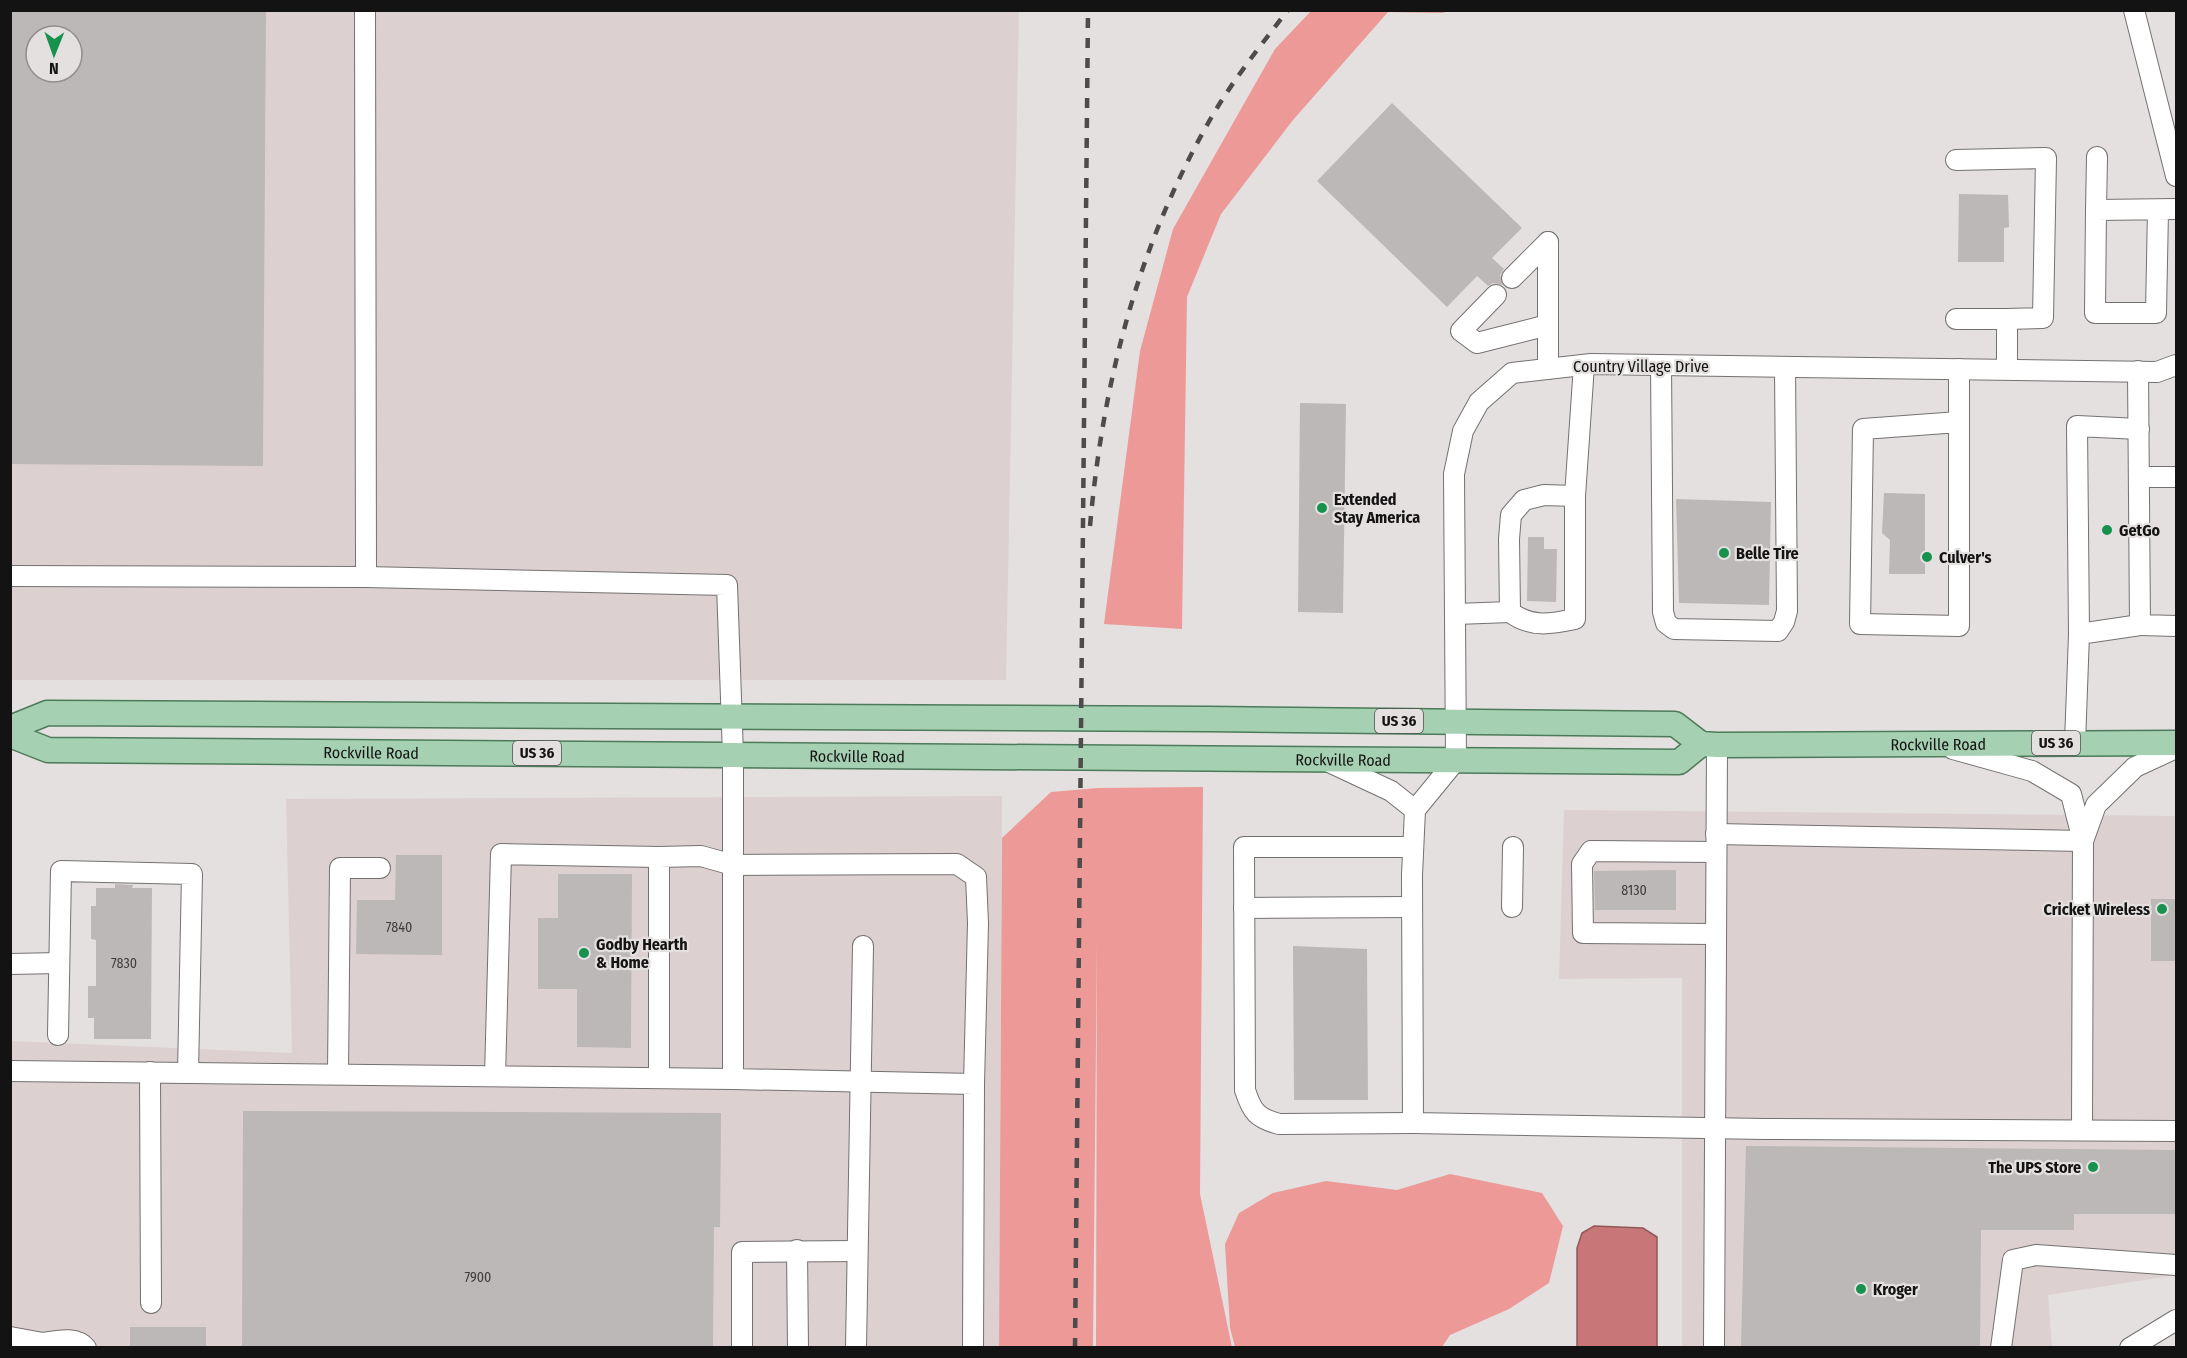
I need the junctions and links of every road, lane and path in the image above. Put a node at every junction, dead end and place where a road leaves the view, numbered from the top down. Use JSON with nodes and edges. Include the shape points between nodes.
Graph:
{"nodes":[{"id":1,"x":366,"y":10,"type":"edge"},
{"id":2,"x":2134,"y":10,"type":"edge"},
{"id":3,"x":2097,"y":157,"type":"dead end"},
{"id":4,"x":1956,"y":159,"type":"dead end"},
{"id":5,"x":2176,"y":176,"type":"edge"},
{"id":6,"x":2096,"y":210,"type":"junction"},
{"id":7,"x":2167,"y":210,"type":"edge"},
{"id":8,"x":1512,"y":278,"type":"dead end"},
{"id":9,"x":1496,"y":295,"type":"dead end"},
{"id":10,"x":1956,"y":319,"type":"dead end"},
{"id":11,"x":2007,"y":319,"type":"junction"},
{"id":12,"x":1548,"y":325,"type":"junction"},
{"id":13,"x":1584,"y":365,"type":"junction"},
{"id":14,"x":1661,"y":365,"type":"junction"},
{"id":15,"x":2176,"y":365,"type":"edge"},
{"id":16,"x":1785,"y":367,"type":"junction"},
{"id":17,"x":1548,"y":369,"type":"junction"},
{"id":18,"x":1959,"y":369,"type":"junction"},
{"id":19,"x":2007,"y":369,"type":"junction"},
{"id":20,"x":2138,"y":371,"type":"junction"},
{"id":21,"x":1959,"y":422,"type":"junction"},
{"id":22,"x":2139,"y":429,"type":"junction"},
{"id":23,"x":2139,"y":477,"type":"junction"},
{"id":24,"x":2176,"y":477,"type":"edge"},
{"id":25,"x":1575,"y":496,"type":"junction"},
{"id":26,"x":10,"y":576,"type":"edge"},
{"id":27,"x":366,"y":577,"type":"junction"},
{"id":28,"x":1510,"y":612,"type":"junction"},
{"id":29,"x":1456,"y":614,"type":"junction"},
{"id":30,"x":2140,"y":626,"type":"junction"},
{"id":31,"x":2176,"y":626,"type":"edge"},
{"id":32,"x":2079,"y":634,"type":"junction"},
{"id":33,"x":731,"y":717,"type":"junction"},
{"id":34,"x":1456,"y":722,"type":"junction"},
{"id":35,"x":10,"y":728,"type":"edge"},
{"id":36,"x":10,"y":735,"type":"edge"},
{"id":37,"x":2075,"y":743,"type":"junction"},
{"id":38,"x":2176,"y":743,"type":"edge"},
{"id":39,"x":1709,"y":744,"type":"junction"},
{"id":40,"x":1936,"y":744,"type":"junction"},
{"id":41,"x":2176,"y":748,"type":"edge"},
{"id":42,"x":733,"y":754,"type":"junction"},
{"id":43,"x":1323,"y":759,"type":"junction"},
{"id":44,"x":1456,"y":760,"type":"junction"},
{"id":45,"x":1415,"y":810,"type":"junction"},
{"id":46,"x":2083,"y":841,"type":"junction"},
{"id":47,"x":1716,"y":843,"type":"junction"},
{"id":48,"x":1413,"y":847,"type":"junction"},
{"id":49,"x":1513,"y":847,"type":"dead end"},
{"id":50,"x":659,"y":857,"type":"junction"},
{"id":51,"x":733,"y":865,"type":"junction"},
{"id":52,"x":380,"y":868,"type":"dead end"},
{"id":53,"x":1512,"y":906,"type":"dead end"},
{"id":54,"x":1412,"y":907,"type":"junction"},
{"id":55,"x":1244,"y":908,"type":"junction"},
{"id":56,"x":1716,"y":933,"type":"junction"},
{"id":57,"x":863,"y":946,"type":"dead end"},
{"id":58,"x":59,"y":963,"type":"junction"},
{"id":59,"x":10,"y":964,"type":"edge"},
{"id":60,"x":58,"y":1035,"type":"dead end"},
{"id":61,"x":10,"y":1071,"type":"edge"},
{"id":62,"x":150,"y":1072,"type":"junction"},
{"id":63,"x":188,"y":1073,"type":"junction"},
{"id":64,"x":338,"y":1074,"type":"junction"},
{"id":65,"x":495,"y":1076,"type":"junction"},
{"id":66,"x":659,"y":1077,"type":"junction"},
{"id":67,"x":733,"y":1078,"type":"junction"},
{"id":68,"x":860,"y":1082,"type":"junction"},
{"id":69,"x":974,"y":1084,"type":"junction"},
{"id":70,"x":1413,"y":1123,"type":"junction"},
{"id":71,"x":1714,"y":1128,"type":"junction"},
{"id":72,"x":2082,"y":1131,"type":"junction"},
{"id":73,"x":2176,"y":1131,"type":"edge"},
{"id":74,"x":797,"y":1250,"type":"junction"},
{"id":75,"x":857,"y":1251,"type":"junction"},
{"id":76,"x":2176,"y":1265,"type":"edge"},
{"id":77,"x":152,"y":1303,"type":"dead end"},
{"id":78,"x":2176,"y":1320,"type":"edge"},
{"id":79,"x":10,"y":1337,"type":"edge"},
{"id":80,"x":43,"y":1345,"type":"edge"},
{"id":81,"x":86,"y":1347,"type":"edge"},
{"id":82,"x":742,"y":1347,"type":"edge"},
{"id":83,"x":798,"y":1347,"type":"edge"},
{"id":84,"x":856,"y":1347,"type":"edge"},
{"id":85,"x":973,"y":1347,"type":"edge"},
{"id":86,"x":1714,"y":1347,"type":"edge"},
{"id":87,"x":2001,"y":1347,"type":"edge"},
{"id":88,"x":2130,"y":1347,"type":"edge"}],
"edges":[{"from":1,"to":27,"type":"street"},
{"from":2,"to":5,"type":"street"},
{"from":3,"to":6,"type":"street"},
{"from":4,"to":11,"type":"street","via":[[2046,158],[2043,318]]},
{"from":6,"to":7,"type":"street"},
{"from":6,"to":7,"type":"street","via":[[2095,313],[2156,313]]},
{"from":8,"to":12,"type":"street","via":[[1548,242]]},
{"from":9,"to":12,"type":"street","via":[[1461,331],[1477,343]]},
{"from":10,"to":11,"type":"street"},
{"from":11,"to":19,"type":"street"},
{"from":12,"to":17,"type":"street"},
{"from":13,"to":14,"type":"street","name":"Country Village Drive"},
{"from":13,"to":17,"type":"street","name":"Country Village Drive"},
{"from":13,"to":25,"type":"street"},
{"from":14,"to":16,"type":"street","name":"Country Village Drive"},
{"from":14,"to":16,"type":"street","via":[[1666,623],[1674,629],[1767,631],[1778,631],[1787,611]]},
{"from":15,"to":20,"type":"street","name":"Country Village Drive","via":[[2157,372]]},
{"from":16,"to":18,"type":"street","name":"Country Village Drive"},
{"from":17,"to":29,"type":"street","name":"Country Village Drive","via":[[1512,373],[1479,402],[1463,431],[1455,474]]},
{"from":18,"to":19,"type":"street","name":"Country Village Drive"},
{"from":18,"to":21,"type":"street"},
{"from":19,"to":20,"type":"street","name":"Country Village Drive"},
{"from":20,"to":22,"type":"street"},
{"from":21,"to":21,"type":"street","via":[[1959,626],[1860,624],[1863,429]]},
{"from":22,"to":23,"type":"street"},
{"from":22,"to":32,"type":"street","via":[[2077,426]]},
{"from":23,"to":24,"type":"street"},
{"from":23,"to":30,"type":"street"},
{"from":25,"to":28,"type":"street","via":[[1544,495],[1524,500],[1511,515]]},
{"from":25,"to":28,"type":"street","via":[[1575,619],[1552,624],[1521,621]]},
{"from":26,"to":27,"type":"street"},
{"from":27,"to":33,"type":"street","via":[[727,585]]},
{"from":28,"to":29,"type":"street"},
{"from":29,"to":34,"type":"street","name":"Country Village Drive"},
{"from":30,"to":31,"type":"street"},
{"from":30,"to":32,"type":"street"},
{"from":32,"to":37,"type":"street"},
{"from":33,"to":34,"type":"main road","number":"US 36"},
{"from":33,"to":35,"type":"main road","number":"US 36","via":[[47,713]]},
{"from":33,"to":42,"type":"street"},
{"from":34,"to":39,"type":"main road","number":"US 36","via":[[1675,724]]},
{"from":34,"to":44,"type":"street","name":"Country Village Drive"},
{"from":36,"to":42,"type":"main road","name":"Rockville Road","number":"US 36","via":[[48,750]]},
{"from":37,"to":38,"type":"main road","name":"Rockville Road","number":"US 36"},
{"from":37,"to":40,"type":"main road","name":"Rockville Road","number":"US 36"},
{"from":39,"to":40,"type":"main road","name":"Rockville Road","number":"US 36"},
{"from":39,"to":44,"type":"main road","name":"Rockville Road","number":"US 36","via":[[1679,762]]},
{"from":39,"to":47,"type":"street"},
{"from":40,"to":46,"type":"street","via":[[2032,771],[2071,794]]},
{"from":41,"to":46,"type":"street","via":[[2134,767],[2096,805]]},
{"from":42,"to":43,"type":"main road","name":"Rockville Road","number":"US 36"},
{"from":42,"to":51,"type":"street"},
{"from":43,"to":44,"type":"main road","name":"Rockville Road","number":"US 36"},
{"from":43,"to":45,"type":"street","via":[[1391,791]]},
{"from":44,"to":45,"type":"street"},
{"from":45,"to":48,"type":"street"},
{"from":46,"to":47,"type":"street"},
{"from":46,"to":72,"type":"street"},
{"from":47,"to":56,"type":"street"},
{"from":47,"to":56,"type":"street","via":[[1591,851],[1582,864],[1583,933]]},
{"from":48,"to":54,"type":"street"},
{"from":48,"to":55,"type":"street","via":[[1244,847]]},
{"from":49,"to":53,"type":"street"},
{"from":50,"to":51,"type":"street","via":[[701,856]]},
{"from":50,"to":65,"type":"street","via":[[501,854]]},
{"from":50,"to":66,"type":"street"},
{"from":51,"to":67,"type":"street"},
{"from":51,"to":69,"type":"street","via":[[957,864],[976,877]]},
{"from":52,"to":64,"type":"street","via":[[340,868]]},
{"from":54,"to":55,"type":"street"},
{"from":54,"to":70,"type":"street"},
{"from":55,"to":70,"type":"street","via":[[1245,1090],[1256,1113],[1280,1124]]},
{"from":56,"to":71,"type":"street"},
{"from":57,"to":68,"type":"street"},
{"from":58,"to":59,"type":"street"},
{"from":58,"to":60,"type":"street"},
{"from":58,"to":63,"type":"street","via":[[61,871],[192,874]]},
{"from":61,"to":62,"type":"street"},
{"from":62,"to":63,"type":"street"},
{"from":62,"to":77,"type":"street"},
{"from":63,"to":64,"type":"street"},
{"from":64,"to":65,"type":"street"},
{"from":65,"to":66,"type":"street"},
{"from":66,"to":67,"type":"street"},
{"from":67,"to":68,"type":"street"},
{"from":68,"to":69,"type":"street"},
{"from":68,"to":75,"type":"street"},
{"from":69,"to":85,"type":"street"},
{"from":70,"to":71,"type":"street"},
{"from":71,"to":72,"type":"street"},
{"from":71,"to":86,"type":"street"},
{"from":72,"to":73,"type":"street"},
{"from":74,"to":75,"type":"street"},
{"from":74,"to":82,"type":"street","via":[[742,1252]]},
{"from":74,"to":83,"type":"street"},
{"from":75,"to":84,"type":"street"},
{"from":76,"to":87,"type":"street","via":[[2036,1255],[2013,1260]]},
{"from":78,"to":88,"type":"street"},
{"from":79,"to":80,"type":"street"},
{"from":80,"to":81,"type":"street","via":[[70,1340]]}]}
